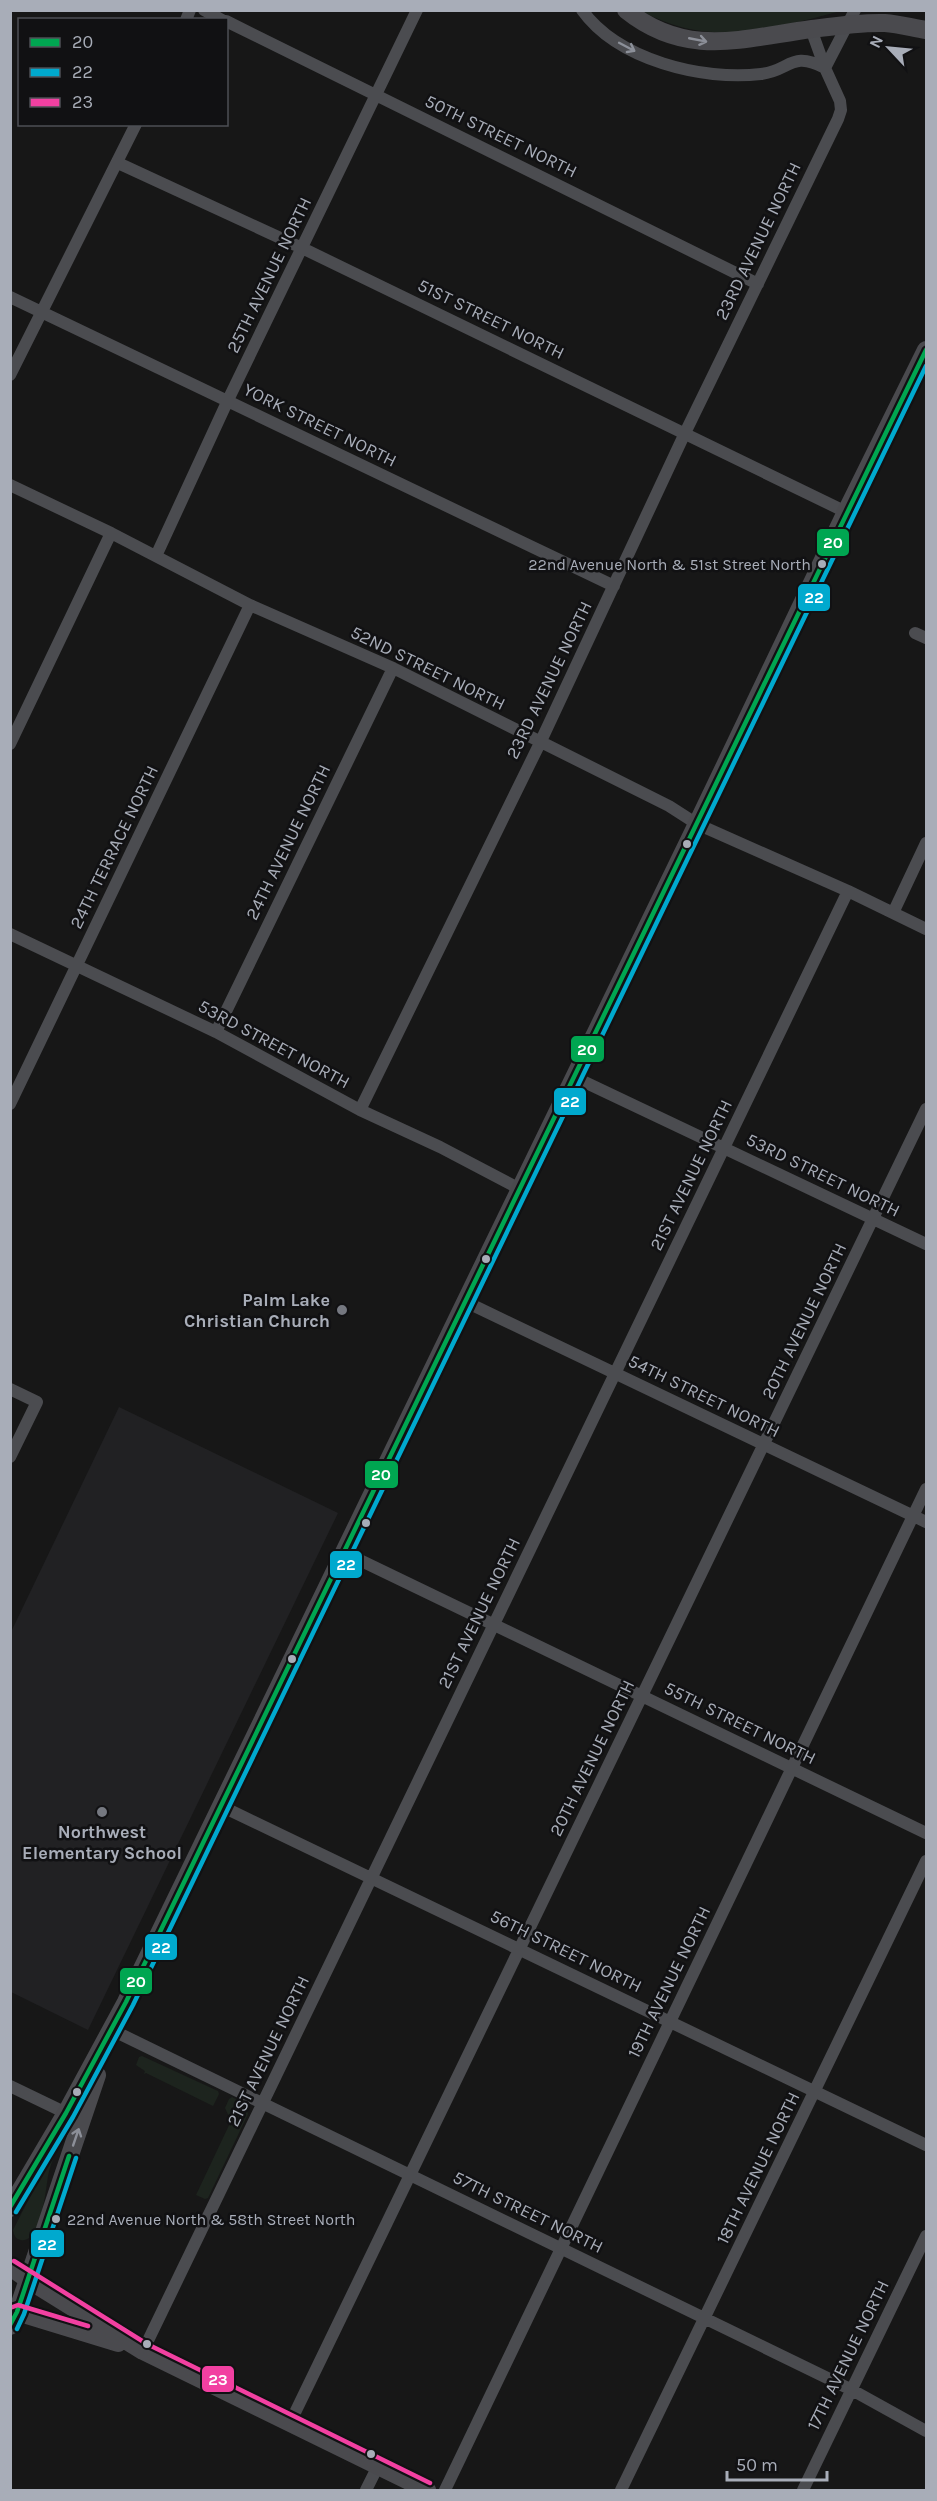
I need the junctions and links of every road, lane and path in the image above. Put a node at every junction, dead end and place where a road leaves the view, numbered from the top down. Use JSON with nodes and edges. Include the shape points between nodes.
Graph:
{"nodes":[{"id":1,"x":204,"y":10,"type":"edge"},
{"id":2,"x":417,"y":10,"type":"edge"},
{"id":3,"x":582,"y":10,"type":"edge"},
{"id":4,"x":626,"y":10,"type":"edge"},
{"id":5,"x":220,"y":18,"type":"edge"},
{"id":6,"x":851,"y":18,"type":"edge"},
{"id":7,"x":228,"y":22,"type":"edge"},
{"id":8,"x":811,"y":29,"type":"junction"},
{"id":9,"x":927,"y":30,"type":"edge"},
{"id":10,"x":825,"y":68,"type":"junction"},
{"id":11,"x":375,"y":94,"type":"junction"},
{"id":12,"x":135,"y":126,"type":"edge"},
{"id":13,"x":118,"y":163,"type":"junction"},
{"id":14,"x":303,"y":248,"type":"junction"},
{"id":15,"x":758,"y":285,"type":"junction"},
{"id":16,"x":10,"y":297,"type":"edge"},
{"id":17,"x":42,"y":313,"type":"junction"},
{"id":18,"x":927,"y":350,"type":"edge"},
{"id":19,"x":10,"y":375,"type":"edge"},
{"id":20,"x":228,"y":400,"type":"junction"},
{"id":21,"x":685,"y":433,"type":"junction"},
{"id":22,"x":10,"y":485,"type":"edge"},
{"id":23,"x":846,"y":513,"type":"junction"},
{"id":24,"x":111,"y":532,"type":"junction"},
{"id":25,"x":156,"y":556,"type":"junction"},
{"id":26,"x":614,"y":586,"type":"junction"},
{"id":27,"x":250,"y":605,"type":"junction"},
{"id":28,"x":393,"y":668,"type":"junction"},
{"id":29,"x":540,"y":743,"type":"junction"},
{"id":30,"x":10,"y":744,"type":"edge"},
{"id":31,"x":698,"y":824,"type":"junction"},
{"id":32,"x":927,"y":843,"type":"edge"},
{"id":33,"x":848,"y":891,"type":"junction"},
{"id":34,"x":893,"y":913,"type":"junction"},
{"id":35,"x":927,"y":929,"type":"edge"},
{"id":36,"x":10,"y":934,"type":"edge"},
{"id":37,"x":77,"y":965,"type":"junction"},
{"id":38,"x":216,"y":1032,"type":"junction"},
{"id":39,"x":574,"y":1077,"type":"junction"},
{"id":40,"x":10,"y":1104,"type":"edge"},
{"id":41,"x":927,"y":1109,"type":"edge"},
{"id":42,"x":360,"y":1110,"type":"junction"},
{"id":43,"x":724,"y":1148,"type":"junction"},
{"id":44,"x":520,"y":1189,"type":"junction"},
{"id":45,"x":873,"y":1219,"type":"junction"},
{"id":46,"x":927,"y":1244,"type":"edge"},
{"id":47,"x":466,"y":1302,"type":"junction"},
{"id":48,"x":615,"y":1374,"type":"junction"},
{"id":49,"x":10,"y":1389,"type":"edge"},
{"id":50,"x":764,"y":1445,"type":"junction"},
{"id":51,"x":10,"y":1457,"type":"edge"},
{"id":52,"x":927,"y":1489,"type":"edge"},
{"id":53,"x":914,"y":1516,"type":"junction"},
{"id":54,"x":927,"y":1522,"type":"edge"},
{"id":55,"x":343,"y":1552,"type":"junction"},
{"id":56,"x":494,"y":1624,"type":"junction"},
{"id":57,"x":642,"y":1696,"type":"junction"},
{"id":58,"x":792,"y":1768,"type":"junction"},
{"id":59,"x":221,"y":1806,"type":"junction"},
{"id":60,"x":927,"y":1833,"type":"edge"},
{"id":61,"x":927,"y":1861,"type":"edge"},
{"id":62,"x":371,"y":1878,"type":"junction"},
{"id":63,"x":519,"y":1949,"type":"junction"},
{"id":64,"x":670,"y":2022,"type":"junction"},
{"id":65,"x":112,"y":2030,"type":"junction"},
{"id":66,"x":10,"y":2086,"type":"edge"},
{"id":67,"x":815,"y":2091,"type":"junction"},
{"id":68,"x":262,"y":2103,"type":"junction"},
{"id":69,"x":66,"y":2113,"type":"junction"},
{"id":70,"x":927,"y":2145,"type":"edge"},
{"id":71,"x":410,"y":2175,"type":"junction"},
{"id":72,"x":10,"y":2208,"type":"edge"},
{"id":73,"x":927,"y":2236,"type":"edge"},
{"id":74,"x":561,"y":2248,"type":"junction"},
{"id":75,"x":10,"y":2267,"type":"edge"},
{"id":76,"x":27,"y":2279,"type":"junction"},
{"id":77,"x":13,"y":2316,"type":"edge"},
{"id":78,"x":705,"y":2318,"type":"junction"},
{"id":79,"x":143,"y":2351,"type":"junction"},
{"id":80,"x":852,"y":2390,"type":"junction"},
{"id":81,"x":290,"y":2424,"type":"junction"},
{"id":82,"x":927,"y":2431,"type":"edge"},
{"id":83,"x":378,"y":2466,"type":"junction"},
{"id":84,"x":366,"y":2490,"type":"edge"},
{"id":85,"x":427,"y":2490,"type":"edge"},
{"id":86,"x":445,"y":2490,"type":"edge"},
{"id":87,"x":621,"y":2490,"type":"edge"},
{"id":88,"x":803,"y":2490,"type":"edge"}],
"edges":[{"from":1,"to":5,"type":"street","name":"50TH STREET NORTH"},
{"from":2,"to":11,"type":"street","name":"25TH AVENUE NORTH"},
{"from":3,"to":10,"type":"street","one_way":true,"via":[[612,39],[656,63],[698,74],[762,74],[796,60],[811,61]]},
{"from":4,"to":8,"type":"main road","one_way":true,"via":[[652,27],[712,43]]},
{"from":6,"to":8,"type":"main road"},
{"from":6,"to":9,"type":"main road"},
{"from":6,"to":10,"type":"street"},
{"from":7,"to":11,"type":"street","name":"50TH STREET NORTH"},
{"from":8,"to":10,"type":"street","name":"23RD AVENUE NORTH"},
{"from":10,"to":15,"type":"street","name":"23RD AVENUE NORTH","via":[[841,110]]},
{"from":11,"to":14,"type":"street","name":"25TH AVENUE NORTH"},
{"from":11,"to":15,"type":"street","name":"50TH STREET NORTH"},
{"from":12,"to":13,"type":"street"},
{"from":13,"to":14,"type":"street","name":"51ST STREET NORTH"},
{"from":13,"to":17,"type":"street"},
{"from":14,"to":20,"type":"street","name":"25TH AVENUE NORTH"},
{"from":14,"to":21,"type":"street","name":"51ST STREET NORTH"},
{"from":15,"to":21,"type":"street","name":"23RD AVENUE NORTH"},
{"from":16,"to":17,"type":"street","name":"YORK STREET NORTH"},
{"from":17,"to":19,"type":"street"},
{"from":17,"to":20,"type":"street","name":"YORK STREET NORTH"},
{"from":18,"to":23,"type":"main road"},
{"from":20,"to":25,"type":"street","name":"25TH AVENUE NORTH"},
{"from":20,"to":26,"type":"street","name":"YORK STREET NORTH"},
{"from":21,"to":23,"type":"street","name":"51ST STREET NORTH"},
{"from":21,"to":26,"type":"street","name":"23RD AVENUE NORTH"},
{"from":22,"to":24,"type":"street","name":"52ND STREET NORTH"},
{"from":23,"to":31,"type":"main road"},
{"from":24,"to":25,"type":"street","name":"52ND STREET NORTH"},
{"from":24,"to":30,"type":"street"},
{"from":25,"to":27,"type":"street","name":"52ND STREET NORTH"},
{"from":26,"to":29,"type":"street","name":"23RD AVENUE NORTH"},
{"from":27,"to":28,"type":"street","name":"52ND STREET NORTH"},
{"from":27,"to":37,"type":"street","name":"24TH TERRACE NORTH"},
{"from":28,"to":29,"type":"street","name":"52ND STREET NORTH"},
{"from":28,"to":38,"type":"street","name":"24TH AVENUE NORTH"},
{"from":29,"to":31,"type":"street","name":"52ND STREET NORTH"},
{"from":29,"to":42,"type":"street","name":"23RD AVENUE NORTH"},
{"from":31,"to":33,"type":"street","name":"52ND STREET NORTH"},
{"from":31,"to":39,"type":"main road"},
{"from":32,"to":34,"type":"street"},
{"from":33,"to":34,"type":"street","name":"52ND STREET NORTH"},
{"from":33,"to":43,"type":"street","name":"21ST AVENUE NORTH"},
{"from":34,"to":35,"type":"street","name":"52ND STREET NORTH"},
{"from":36,"to":37,"type":"street","name":"53RD STREET NORTH"},
{"from":37,"to":38,"type":"street","name":"53RD STREET NORTH"},
{"from":37,"to":40,"type":"street","name":"24TH TERRACE NORTH"},
{"from":38,"to":42,"type":"street","name":"53RD STREET NORTH"},
{"from":39,"to":43,"type":"street","name":"53RD STREET NORTH"},
{"from":39,"to":44,"type":"main road"},
{"from":41,"to":45,"type":"street","name":"20TH AVENUE NORTH"},
{"from":42,"to":44,"type":"street","name":"53RD STREET NORTH","via":[[440,1146]]},
{"from":43,"to":45,"type":"street","name":"53RD STREET NORTH"},
{"from":43,"to":48,"type":"street","name":"21ST AVENUE NORTH"},
{"from":44,"to":47,"type":"main road"},
{"from":45,"to":46,"type":"street","name":"53RD STREET NORTH"},
{"from":45,"to":50,"type":"street","name":"20TH AVENUE NORTH"},
{"from":47,"to":48,"type":"street","name":"54TH STREET NORTH"},
{"from":47,"to":55,"type":"main road"},
{"from":48,"to":50,"type":"street","name":"54TH STREET NORTH"},
{"from":48,"to":56,"type":"street","name":"21ST AVENUE NORTH"},
{"from":49,"to":51,"type":"street","via":[[37,1402]]},
{"from":50,"to":53,"type":"street","name":"54TH STREET NORTH"},
{"from":50,"to":57,"type":"street","name":"20TH AVENUE NORTH"},
{"from":52,"to":53,"type":"street","name":"19TH AVENUE NORTH"},
{"from":53,"to":54,"type":"street","name":"54TH STREET NORTH"},
{"from":53,"to":58,"type":"street","name":"19TH AVENUE NORTH"},
{"from":55,"to":56,"type":"street","name":"55TH STREET NORTH"},
{"from":55,"to":59,"type":"main road"},
{"from":56,"to":57,"type":"street","name":"55TH STREET NORTH"},
{"from":56,"to":62,"type":"street","name":"21ST AVENUE NORTH"},
{"from":57,"to":58,"type":"street","name":"55TH STREET NORTH"},
{"from":57,"to":63,"type":"street","name":"20TH AVENUE NORTH"},
{"from":58,"to":60,"type":"street","name":"55TH STREET NORTH"},
{"from":58,"to":64,"type":"street","name":"19TH AVENUE NORTH"},
{"from":59,"to":62,"type":"street","name":"56TH STREET NORTH"},
{"from":59,"to":65,"type":"main road"},
{"from":61,"to":67,"type":"street","name":"18TH AVENUE NORTH"},
{"from":62,"to":63,"type":"street","name":"56TH STREET NORTH"},
{"from":62,"to":68,"type":"street","name":"21ST AVENUE NORTH"},
{"from":63,"to":64,"type":"street","name":"56TH STREET NORTH"},
{"from":63,"to":71,"type":"street","name":"20TH AVENUE NORTH"},
{"from":64,"to":67,"type":"street","name":"56TH STREET NORTH"},
{"from":64,"to":74,"type":"street","name":"19TH AVENUE NORTH"},
{"from":65,"to":68,"type":"street","name":"57TH STREET NORTH"},
{"from":65,"to":69,"type":"main road"},
{"from":76,"to":65,"type":"main road","one_way":true},
{"from":66,"to":69,"type":"street"},
{"from":67,"to":70,"type":"street","name":"56TH STREET NORTH"},
{"from":67,"to":78,"type":"street","name":"18TH AVENUE NORTH"},
{"from":68,"to":71,"type":"street","name":"57TH STREET NORTH"},
{"from":68,"to":79,"type":"street","name":"21ST AVENUE NORTH"},
{"from":69,"to":72,"type":"main road"},
{"from":71,"to":74,"type":"street","name":"57TH STREET NORTH"},
{"from":71,"to":81,"type":"street","name":"20TH AVENUE NORTH"},
{"from":73,"to":80,"type":"street","name":"17TH AVENUE NORTH"},
{"from":74,"to":78,"type":"street","name":"57TH STREET NORTH"},
{"from":74,"to":86,"type":"street","name":"19TH AVENUE NORTH"},
{"from":75,"to":76,"type":"main road"},
{"from":76,"to":77,"type":"main road"},
{"from":76,"to":79,"type":"main road"},
{"from":77,"to":79,"type":"main road"},
{"from":78,"to":80,"type":"street","name":"57TH STREET NORTH"},
{"from":78,"to":87,"type":"street","name":"18TH AVENUE NORTH"},
{"from":79,"to":81,"type":"main road"},
{"from":80,"to":82,"type":"street","name":"57TH STREET NORTH"},
{"from":80,"to":88,"type":"street","name":"17TH AVENUE NORTH"},
{"from":81,"to":83,"type":"main road"},
{"from":83,"to":84,"type":"street"},
{"from":83,"to":85,"type":"main road"}]}
